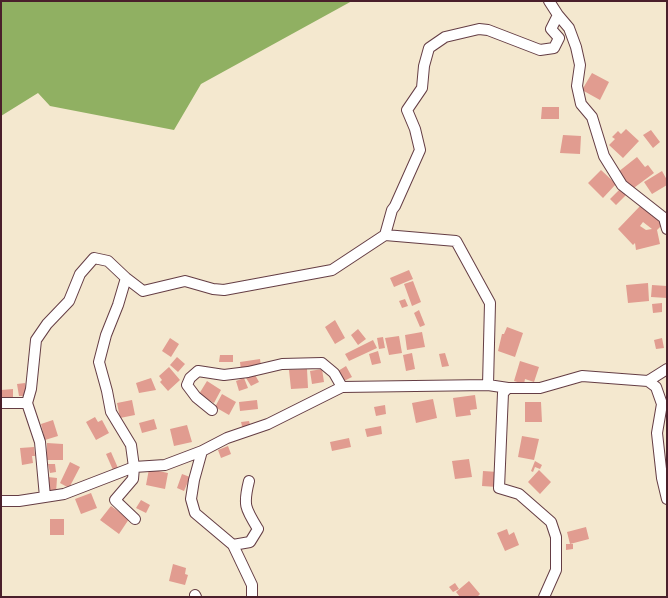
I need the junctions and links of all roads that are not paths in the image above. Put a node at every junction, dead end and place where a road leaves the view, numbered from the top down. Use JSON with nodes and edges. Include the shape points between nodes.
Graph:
{"nodes":[{"id":1,"x":549,"y":1,"type":"edge"},
{"id":2,"x":558,"y":15,"type":"junction"},
{"id":3,"x":667,"y":229,"type":"edge"},
{"id":4,"x":385,"y":235,"type":"junction"},
{"id":5,"x":126,"y":278,"type":"junction"},
{"id":6,"x":667,"y":369,"type":"edge"},
{"id":7,"x":648,"y":381,"type":"junction"},
{"id":8,"x":488,"y":385,"type":"junction"},
{"id":9,"x":342,"y":387,"type":"junction"},
{"id":10,"x":508,"y":388,"type":"junction"},
{"id":11,"x":1,"y":403,"type":"edge"},
{"id":12,"x":27,"y":403,"type":"junction"},
{"id":13,"x":212,"y":410,"type":"dead end"},
{"id":14,"x":202,"y":451,"type":"junction"},
{"id":15,"x":134,"y":467,"type":"junction"},
{"id":16,"x":249,"y":481,"type":"dead end"},
{"id":17,"x":45,"y":497,"type":"junction"},
{"id":18,"x":667,"y":499,"type":"edge"},
{"id":19,"x":1,"y":501,"type":"edge"},
{"id":20,"x":135,"y":519,"type":"dead end"},
{"id":21,"x":233,"y":545,"type":"junction"},
{"id":22,"x":252,"y":597,"type":"edge"},
{"id":23,"x":544,"y":597,"type":"edge"}],
"edges":[{"from":1,"to":2,"type":"street"},
{"from":2,"to":3,"type":"street","via":[[569,28],[576,47],[580,65],[577,86],[581,104],[592,117],[604,156],[622,185],[664,218]]},
{"from":2,"to":4,"type":"street","via":[[551,29],[559,38],[554,48],[540,50],[488,30],[445,37],[429,48],[422,88],[407,110],[420,150],[392,210]]},
{"from":4,"to":5,"type":"street","via":[[332,270],[224,290],[185,281],[143,291]]},
{"from":4,"to":8,"type":"street","via":[[456,241],[490,303]]},
{"from":5,"to":12,"type":"street","via":[[108,261],[94,258],[80,274],[69,301],[36,340]]},
{"from":5,"to":15,"type":"street","via":[[99,362],[111,412],[131,445]]},
{"from":6,"to":7,"type":"street"},
{"from":7,"to":10,"type":"street","via":[[582,376],[540,388]]},
{"from":7,"to":18,"type":"street","via":[[656,387],[662,404],[657,433]]},
{"from":8,"to":9,"type":"street"},
{"from":8,"to":10,"type":"street"},
{"from":9,"to":13,"type":"street","via":[[334,373],[322,363],[282,364],[224,375],[198,371],[187,384],[196,397]]},
{"from":9,"to":14,"type":"street","via":[[268,424],[227,438]]},
{"from":10,"to":23,"type":"street","via":[[503,393],[499,488],[519,494],[551,522],[556,537],[556,570]]},
{"from":11,"to":12,"type":"street"},
{"from":12,"to":17,"type":"street","via":[[40,442]]},
{"from":14,"to":15,"type":"street","via":[[165,465]]},
{"from":14,"to":21,"type":"street","via":[[191,499],[195,513]]},
{"from":15,"to":17,"type":"street","via":[[64,494]]},
{"from":15,"to":20,"type":"street","via":[[133,479],[115,500]]},
{"from":16,"to":21,"type":"street","via":[[244,499],[258,529],[250,542]]},
{"from":17,"to":19,"type":"street"},
{"from":21,"to":22,"type":"street","via":[[252,585]]}]}
